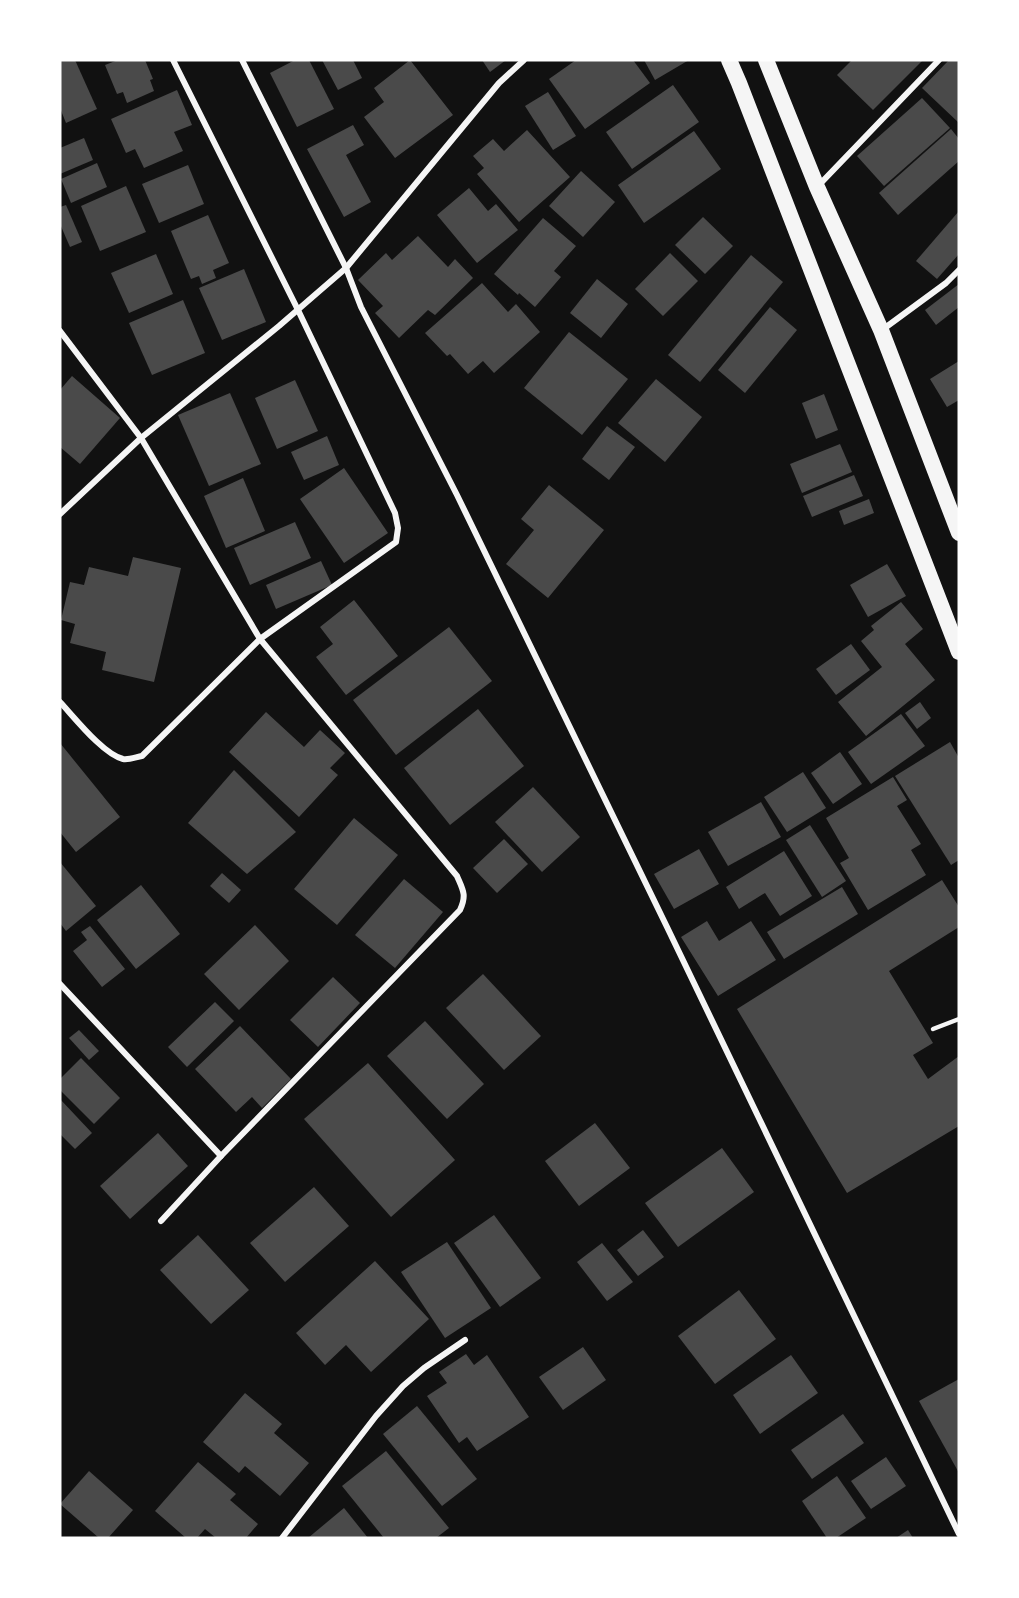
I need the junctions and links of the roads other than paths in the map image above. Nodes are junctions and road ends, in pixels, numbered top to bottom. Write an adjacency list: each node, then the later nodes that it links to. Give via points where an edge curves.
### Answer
1 (173, 60): 10 (street)
2 (242, 60): 8 (street)
3 (524, 60): 8 (street, via 499,83)
4 (729, 60): 17 (highway)
5 (766, 60): 7 (highway)
6 (939, 60): 7 (street)
7 (817, 187): 11 (highway)
8 (346, 268): 10 (street); 26 (street)
9 (959, 270): 11 (street)
10 (298, 310): 13 (street); 16 (street, via 395,513 398,528 396,542)
11 (881, 330): 15 (highway)
12 (60, 331): 13 (street)
13 (141, 438): 14 (street); 16 (street)
14 (60, 514)
15 (959, 533)
16 (260, 639): 18 (street, via 142,756 126,759 112,755); 23 (street, via 456,876 464,901 460,910)
17 (959, 652)
18 (60, 702)
19 (60, 984): 20 (street)
20 (63, 993): 23 (street)
21 (959, 1019): 22 (lane)
22 (933, 1029)
23 (221, 1156): 24 (street)
24 (161, 1221)
25 (465, 1340): 27 (street, via 403,1386)
26 (959, 1534)
27 (282, 1538)

